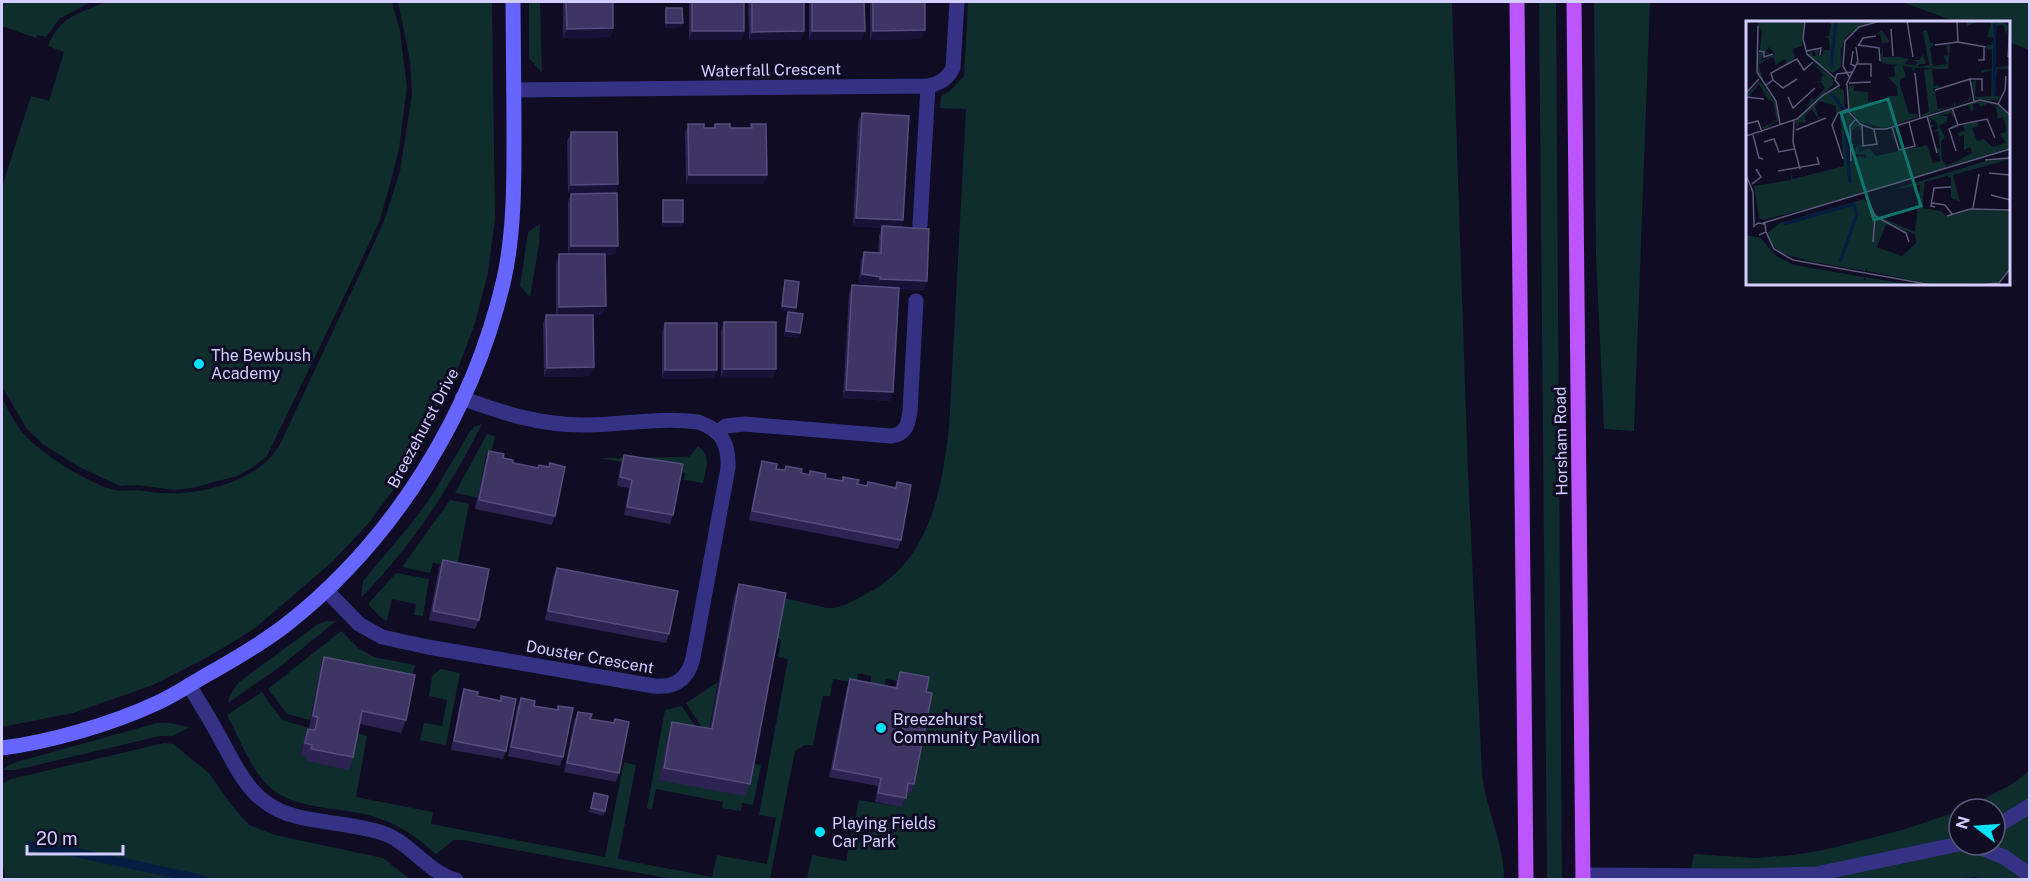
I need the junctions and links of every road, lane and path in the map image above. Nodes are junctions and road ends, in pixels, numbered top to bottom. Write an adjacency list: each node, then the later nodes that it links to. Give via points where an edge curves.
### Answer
1 (513, 2): 6 (street, Breezehurst Drive)
2 (957, 2): 5 (street, via 953,68 940,83)
3 (1517, 2): 21 (main road)
4 (1574, 2): 19 (main road, Horsham Road)
5 (928, 86): 6 (street, Waterfall Crescent); 7 (street)
6 (514, 90): 9 (street, Breezehurst Drive, via 514,197 507,260 494,317)
7 (920, 225)
8 (916, 301): 10 (street, via 910,411 903,432 891,436 744,424 726,426)
9 (462, 398): 10 (street, via 540,421 583,425 690,421 705,424); 11 (street, Breezehurst Drive, via 398,510 354,564)
10 (717, 433): 11 (street, Douster Crescent, via 728,448 728,468 691,664 685,678 673,685 647,685 382,637 359,624)
11 (326, 590): 12 (street, Breezehurst Drive, via 285,626)
12 (189, 685): 13 (street, Breezehurst Drive, via 119,719); 20 (street, via 241,776 263,802 279,812 388,836 405,844 437,871)
13 (2, 748)
14 (2030, 806): 15 (street)
15 (2007, 820)
16 (1947, 847): 19 (street, via 1816,874)
17 (2004, 857): 18 (street)
18 (2030, 875)
19 (1583, 877)
20 (456, 879)
21 (1526, 879)

